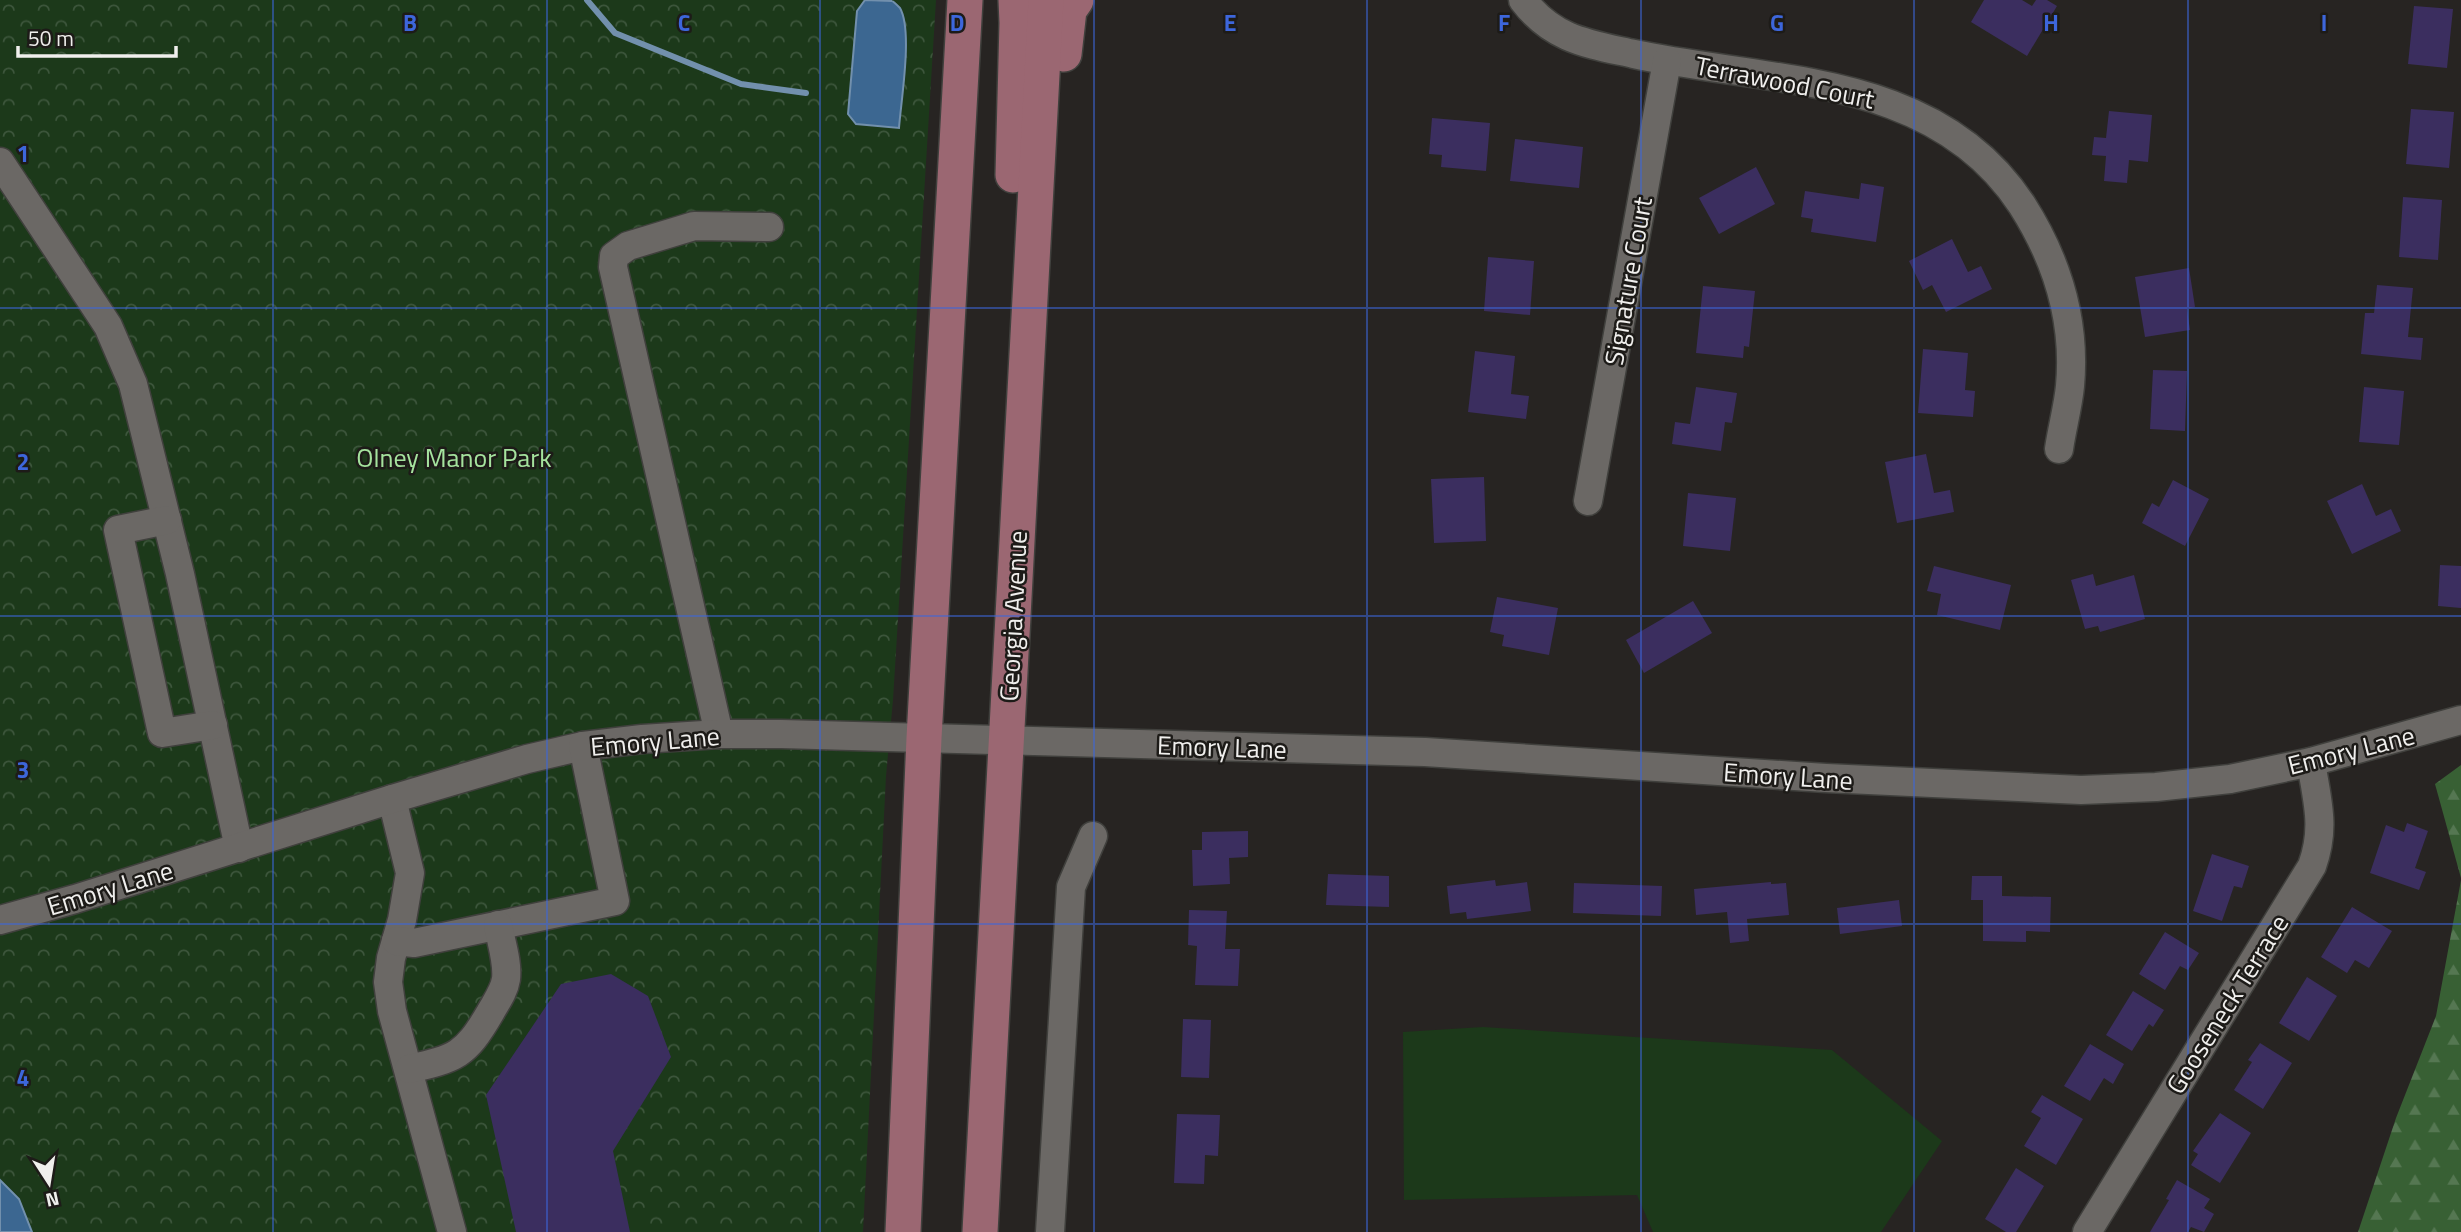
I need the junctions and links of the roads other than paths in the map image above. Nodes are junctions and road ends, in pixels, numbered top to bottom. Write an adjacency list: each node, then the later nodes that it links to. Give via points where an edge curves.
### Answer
1 (965, 0): 17 (main road)
2 (1016, 0): 10 (main road, via 1011,257)
3 (1046, 0): 8 (main road, Georgia Avenue)
4 (1076, 0): 8 (main road, via 1069,10 1054,119)
5 (1523, 0): 6 (street, Terrawood Court, via 1557,32 1578,42)
6 (1667, 61): 11 (street, Terrawood Court, via 1823,85 1889,102 1932,121 1989,162 2039,231 2066,301 2070,387); 12 (street, Signature Court)
7 (0, 162): 13 (street, via 123,356)
8 (1037, 169): 10 (main road, Georgia Avenue)
9 (769, 227): 16 (street, via 694,226 628,246 614,256 612,267)
10 (1030, 289): 18 (main road, Georgia Avenue)
11 (2059, 449)
12 (1588, 501)
13 (167, 520): 15 (street); 15 (street, via 118,530 162,733)
14 (2461, 720): 20 (street, Emory Lane)
15 (213, 725): 23 (street)
16 (719, 734): 17 (street, Emory Lane); 19 (street, Emory Lane)
17 (924, 738): 18 (street, Emory Lane); 29 (main road)
18 (1006, 740): 20 (street, Emory Lane, via 1425,752 2081,790 2230,779); 30 (main road, Georgia Avenue)
19 (583, 747): 21 (street, Emory Lane); 25 (street, via 615,901)
20 (2311, 762): 32 (street, Gooseneck Terrace, via 2321,826 2312,866)
21 (392, 799): 23 (street, Emory Lane); 26 (street, via 410,873)
22 (1093, 836): 31 (street, via 1071,887)
23 (239, 848): 24 (street, Emory Lane)
24 (0, 920)
25 (498, 925): 26 (street, via 414,943); 27 (street, via 506,978 475,1039 454,1056)
26 (396, 940): 27 (street, via 388,982)
27 (409, 1069): 28 (street)
28 (452, 1232)
29 (902, 1232)
30 (980, 1232)
31 (1050, 1232)
32 (2087, 1232)

